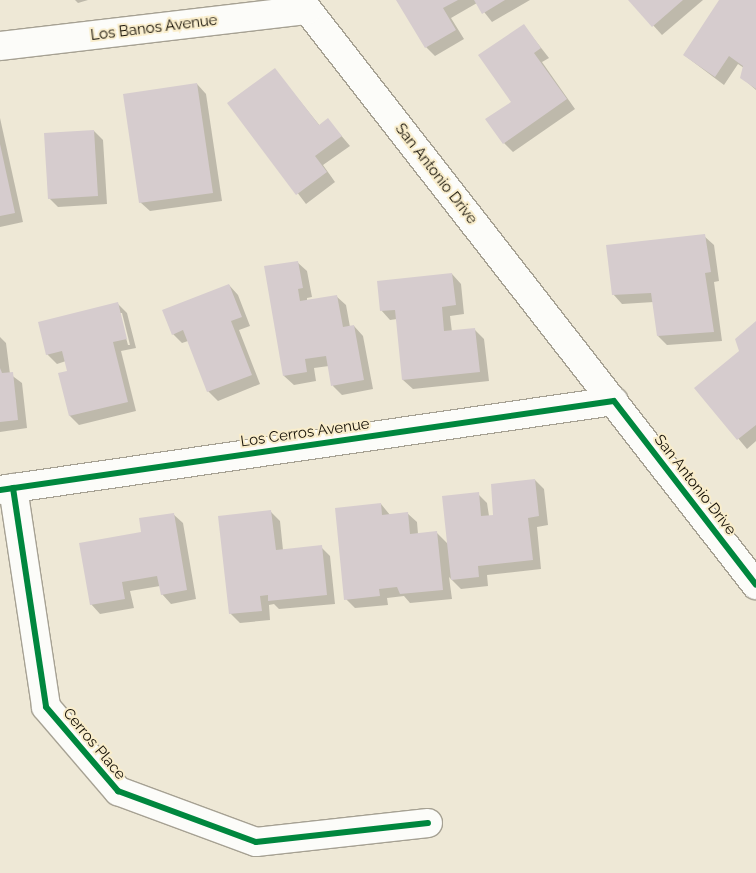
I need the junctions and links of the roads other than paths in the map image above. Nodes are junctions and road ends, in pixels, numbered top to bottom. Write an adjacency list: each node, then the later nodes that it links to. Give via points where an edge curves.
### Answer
1 (304, 5): 2 (street, Los Banos Avenue); 3 (street, San Antonio Drive)
2 (0, 46)
3 (614, 401): 4 (street, Los Cerros Avenue); 5 (street, San Antonio Drive)
4 (7, 489): 6 (street, Cerros Place, via 46,707 118,791 256,842)
5 (756, 585)
6 (428, 823)

